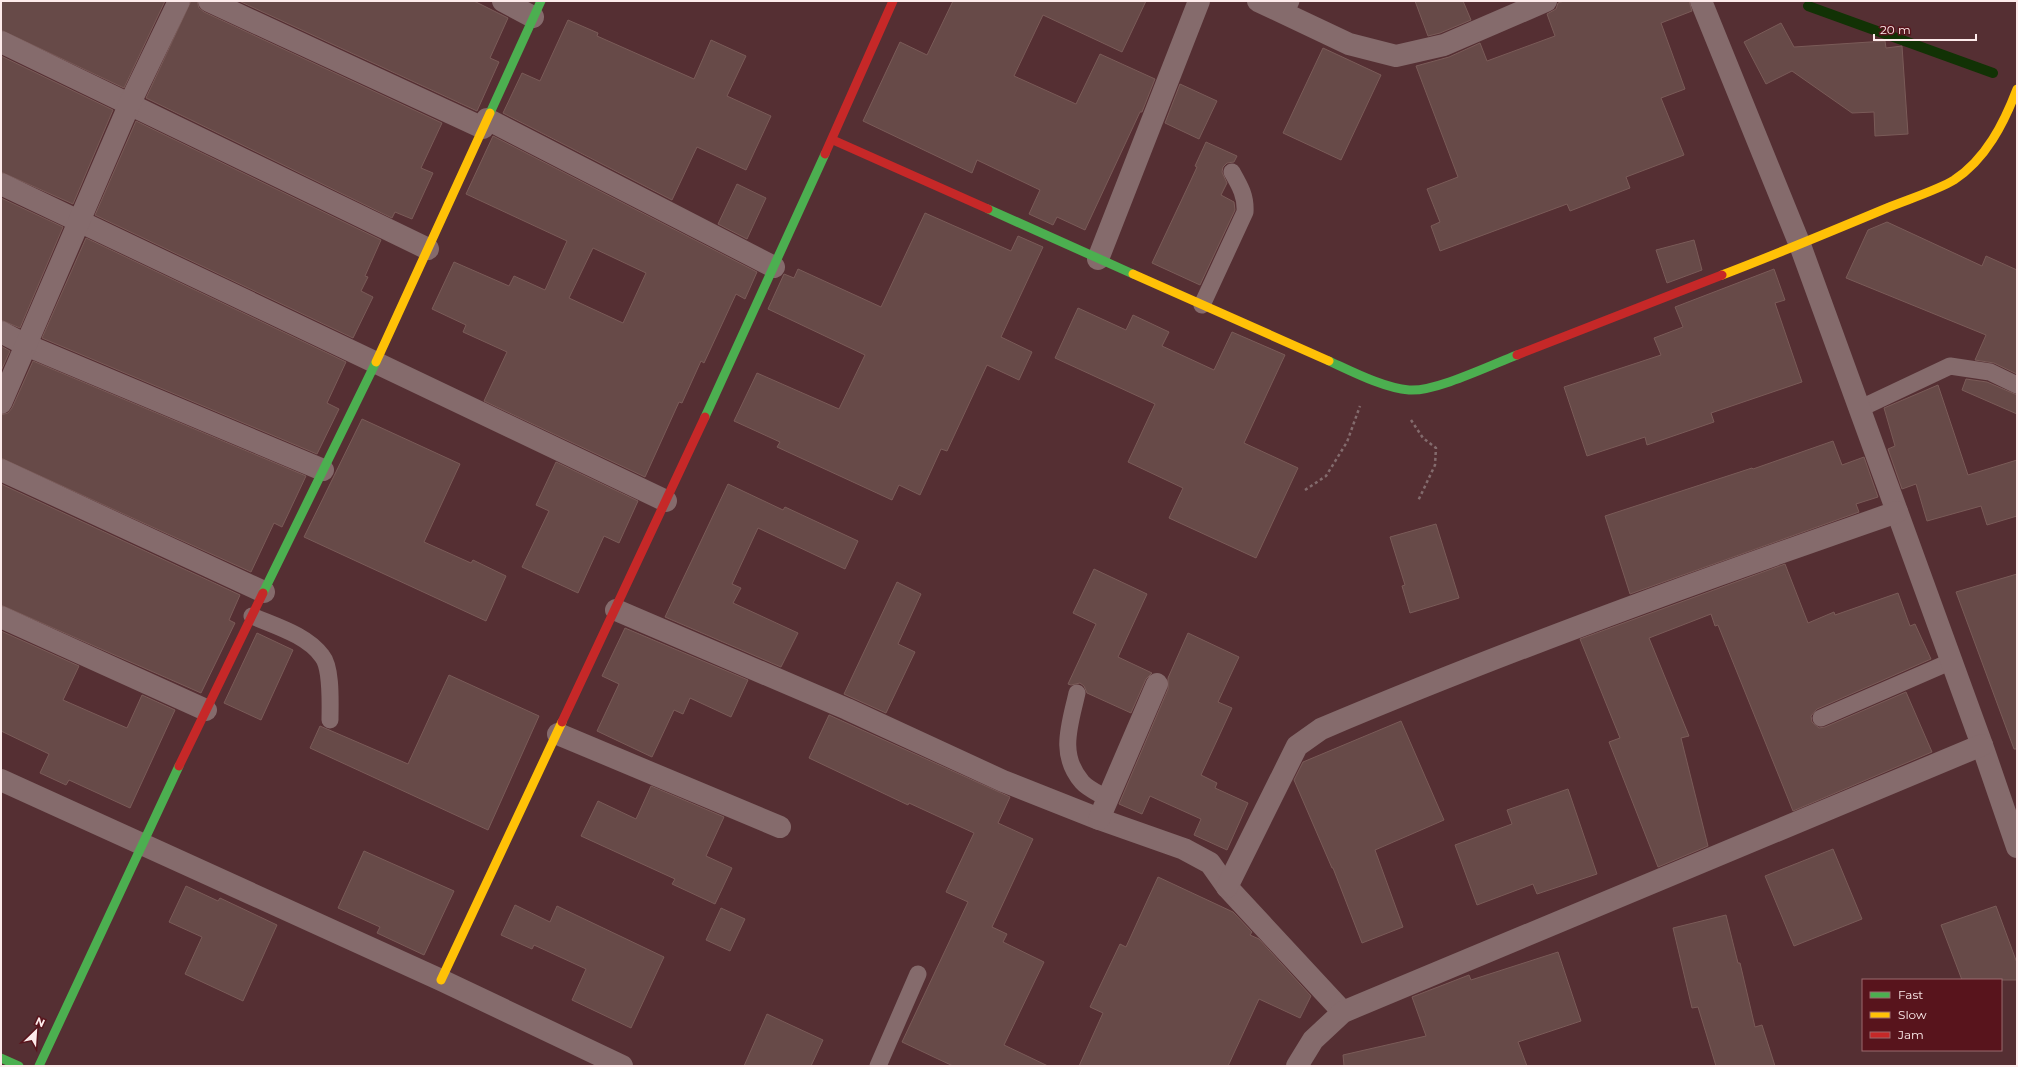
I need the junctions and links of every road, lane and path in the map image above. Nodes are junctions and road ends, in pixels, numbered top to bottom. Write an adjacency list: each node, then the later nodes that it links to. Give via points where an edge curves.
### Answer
1 (179, 1): 13 (street)
2 (209, 1): 14 (street)
3 (503, 1): 10 (street)
4 (893, 1): 15 (street)
5 (1199, 1): 21 (street)
6 (1258, 1): 9 (street)
7 (1546, 1): 9 (street, via 1444,45 1396,56 1349,44)
8 (1702, 1): 19 (street)
9 (1288, 8)
10 (537, 9): 14 (street)
11 (1, 42): 13 (street)
12 (2017, 89): 19 (street, via 1993,142 1974,164 1954,180)
13 (130, 103): 18 (street); 20 (street)
14 (485, 124): 20 (street); 22 (street)
15 (833, 140): 21 (street); 22 (street)
16 (1232, 172): 23 (lane, via 1246,200 1245,212)
17 (1, 184): 18 (street)
18 (79, 221): 25 (street); 26 (street)
19 (1800, 245): 29 (street, via 1440,385); 31 (street)
20 (428, 249): 26 (street)
21 (1098, 259): 23 (street)
22 (774, 267): 35 (street)
23 (1202, 305): 27 (street)
24 (1, 332): 25 (street)
25 (26, 345): 30 (street); 33 (street)
26 (376, 361): 33 (street); 35 (street)
27 (1371, 380): 29 (street); 34 (path, via 1347,442 1326,476)
28 (2017, 385): 31 (lane, via 1990,372 1950,366)
29 (1410, 390): 36 (path, via 1410,418 1423,438 1436,448 1435,465)
30 (1, 403)
31 (1859, 409): 37 (street)
32 (1, 470): 38 (street)
33 (323, 470): 38 (street)
34 (1305, 490)
35 (666, 501): 39 (street)
36 (1418, 501)
37 (1897, 512): 42 (street); 56 (street, via 1700,580 1531,644 1321,730 1298,746)
38 (264, 592): 40 (street)
39 (616, 610): 48 (street); 52 (street, via 847,709 1003,781)
40 (252, 616): 45 (street); 47 (lane, via 305,641 323,656 329,681)
41 (1, 617): 45 (street)
42 (1952, 661): 46 (lane); 49 (street)
43 (1157, 684): 51 (street)
44 (1076, 693): 51 (lane, via 1066,743 1071,766 1083,783)
45 (206, 710): 54 (street)
46 (1821, 718)
47 (330, 720)
48 (558, 734): 53 (street); 58 (street)
49 (1982, 745): 55 (street); 59 (street)
50 (1, 780): 54 (street)
51 (1108, 799): 52 (street)
52 (1099, 819): 56 (street, via 1184,849 1210,863)
53 (780, 827)
54 (142, 842): 58 (street); 62 (street)
55 (2017, 847)
56 (1227, 887): 59 (street)
57 (918, 974): 64 (lane)
58 (441, 980): 63 (street)
59 (1343, 1012): 65 (street, via 1313,1040)
60 (1, 1058): 61 (street)
61 (19, 1066)
62 (39, 1066)
63 (622, 1066)
64 (878, 1066)
65 (1297, 1066)

